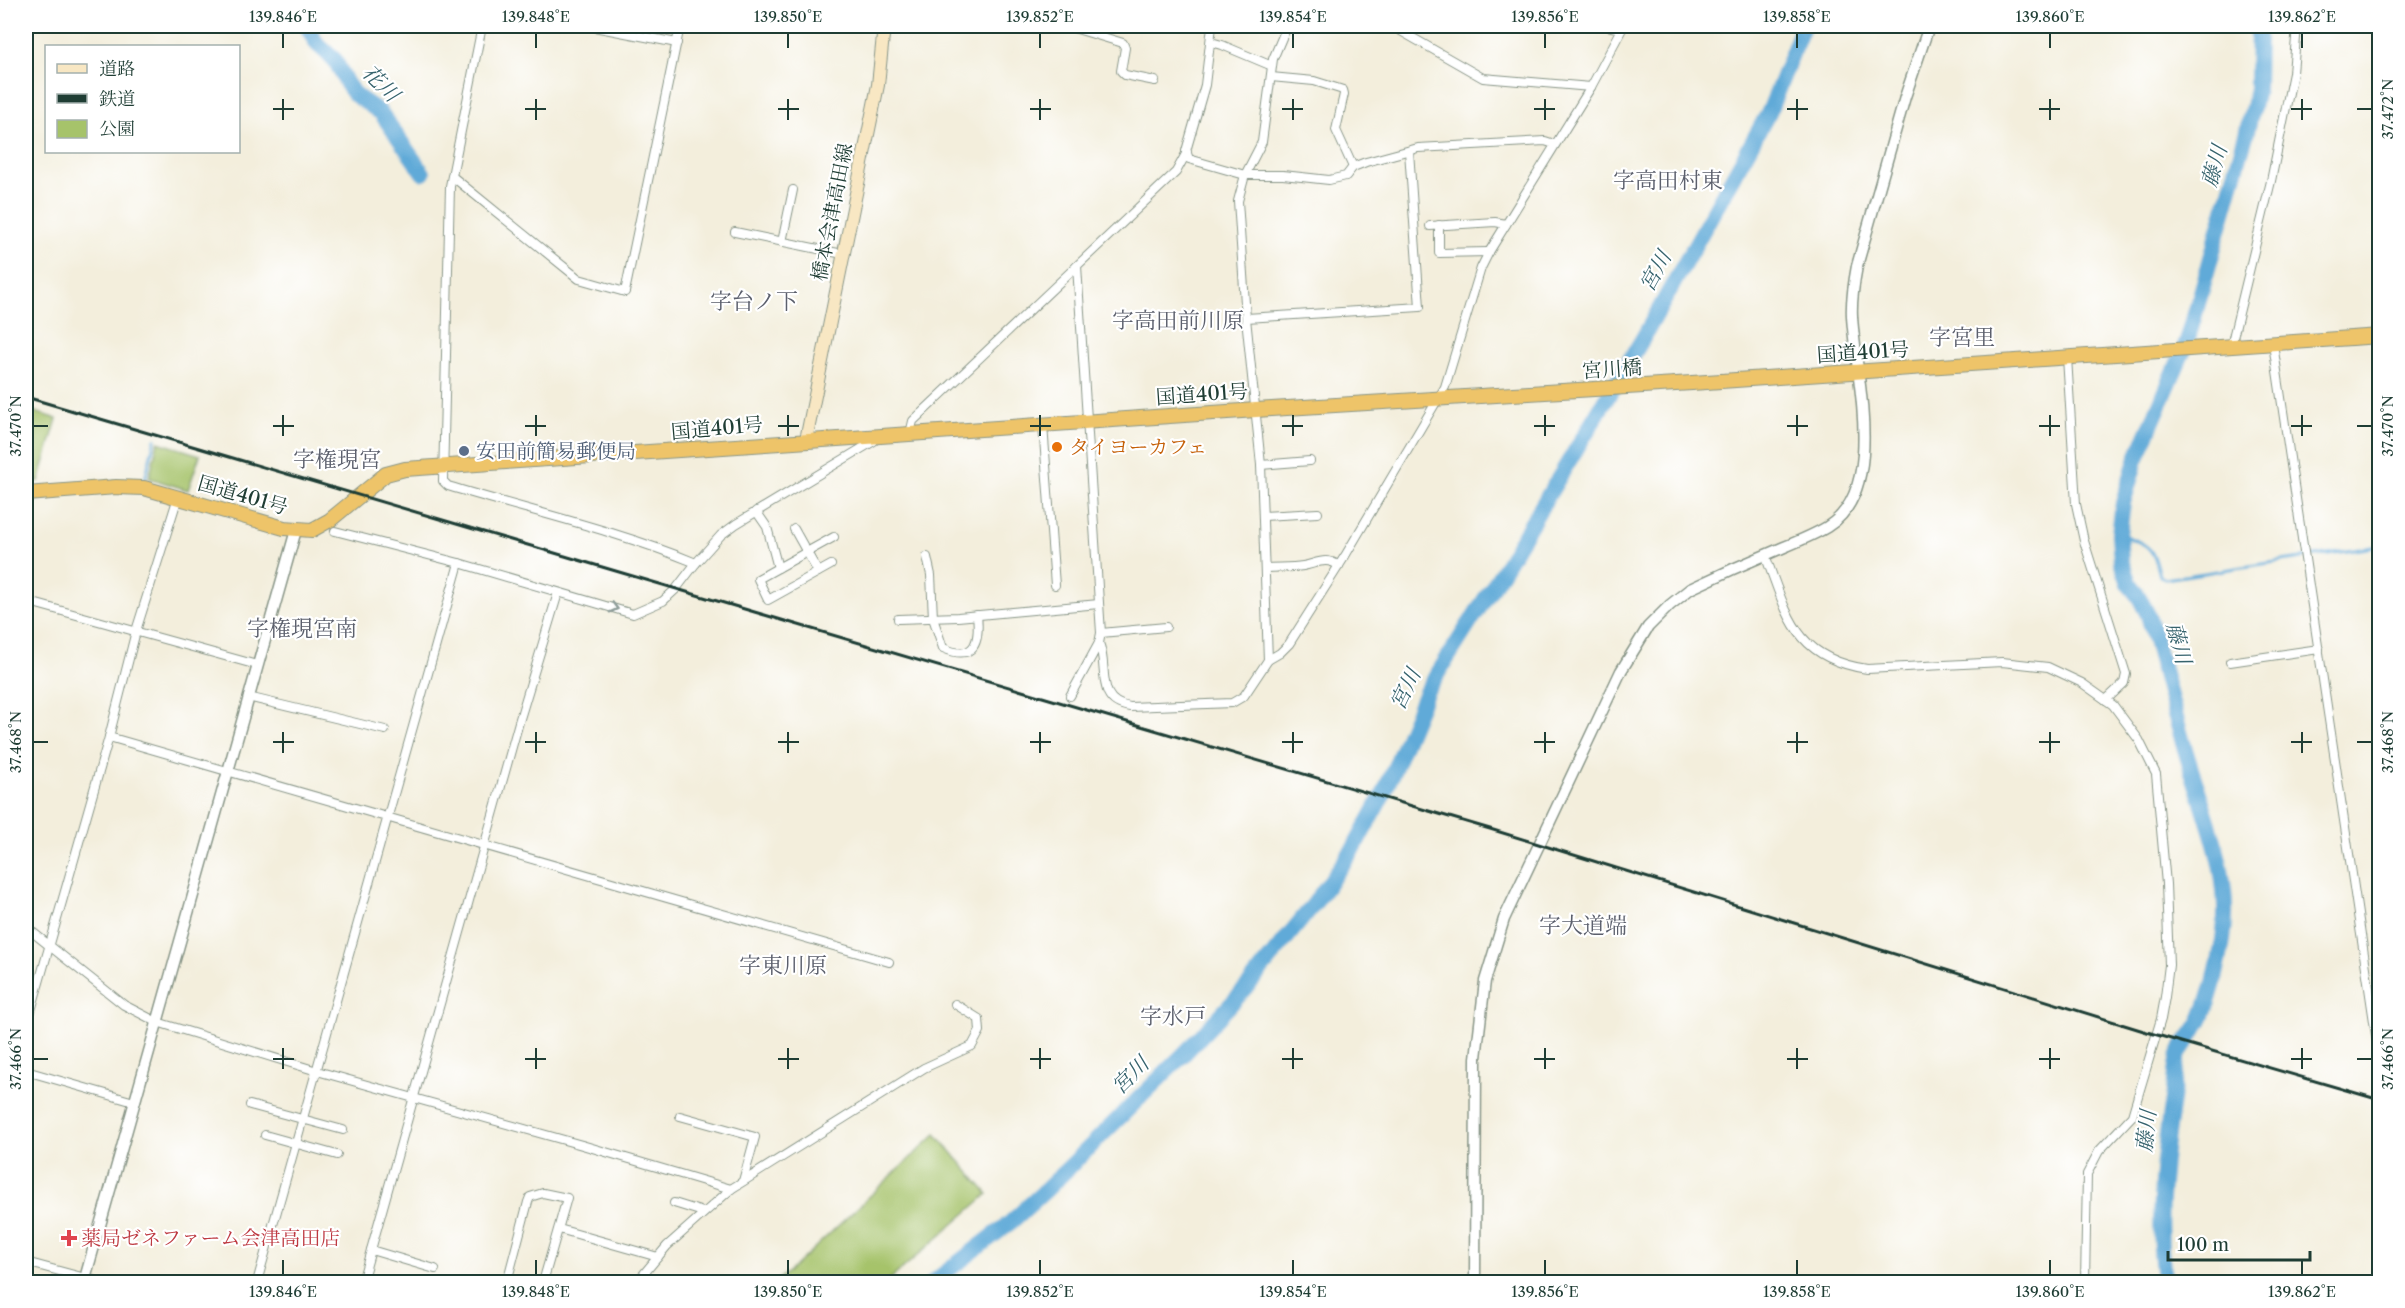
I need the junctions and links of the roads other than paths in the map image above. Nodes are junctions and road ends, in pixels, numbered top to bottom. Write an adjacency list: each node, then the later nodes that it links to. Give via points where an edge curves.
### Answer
1 (482, 26): 23 (street)
2 (589, 26): 13 (street)
3 (680, 26): 13 (street)
4 (884, 26): 29 (main road, 橋本会津高田線, via 878,85)
5 (1067, 26): 16 (street, via 1123,43 1121,71)
6 (1212, 26): 12 (street)
7 (1287, 26): 14 (street)
8 (1392, 26): 17 (street, via 1483,78)
9 (1607, 26): 17 (street, via 1622,29)
10 (1929, 26): 36 (street, via 1857,266 1852,314)
11 (2297, 26): 34 (street, via 2293,73 2271,181)
12 (1211, 42): 14 (street); 20 (street, via 1205,85)
13 (677, 43): 23 (street, via 625,292 579,279)
14 (1272, 66): 15 (street)
15 (1271, 77): 21 (street, via 1314,81 1343,90 1336,130); 22 (street, via 1262,142)
16 (1155, 81)
17 (1591, 87): 18 (street)
18 (1554, 144): 19 (street, via 1529,141); 25 (street)
19 (1409, 151): 21 (street); 31 (street, via 1419,307)
20 (1187, 152): 22 (street, via 1190,159); 30 (street, via 1176,172)
21 (1353, 167): 22 (street, via 1346,176 1329,180)
22 (1245, 175): 31 (street, via 1238,201)
23 (453, 177): 48 (street)
24 (793, 190): 27 (street)
25 (1506, 224): 28 (street); 28 (street, via 1434,226 1439,253)
26 (735, 232): 27 (street)
27 (782, 242): 29 (street)
28 (1489, 252): 39 (street)
29 (843, 254): 45 (main road, 橋本会津高田線)
30 (1077, 266): 41 (street); 43 (street, via 913,421)
31 (1246, 318): 40 (street)
32 (2379, 336): 33 (highway)
33 (2272, 344): 34 (highway); 79 (street)
34 (2229, 346): 35 (highway, 国道401号)
35 (2067, 357): 36 (highway, 国道401号); 85 (street, via 2076,504 2126,674 2124,683)
36 (1859, 371): 37 (highway, 国道401号); 59 (street, via 1864,454 1855,497 1848,509 1828,526)
37 (1683, 384): 38 (highway, 宮川橋)
38 (1544, 393): 39 (highway, 国道401号)
39 (1438, 399): 40 (highway, 国道401号); 64 (street)
40 (1256, 410): 41 (highway, 国道401号); 47 (street)
41 (1089, 422): 42 (highway, 国道401号); 71 (street)
42 (1043, 425): 43 (highway, 国道401号); 68 (street)
43 (909, 434): 44 (highway, 国道401号)
44 (876, 436): 45 (highway, 国道401号); 51 (street, via 874,441)
45 (806, 440): 48 (highway, 国道401号)
46 (1310, 461): 47 (street)
47 (1261, 465): 53 (street)
48 (443, 468): 55 (highway, 国道401号, via 395,471 330,520 312,530); 62 (street, via 443,482 448,486 658,547)
49 (26, 494): 50 (highway, 国道401号, via 126,487 154,489)
50 (178, 497): 55 (highway, 国道401号); 76 (street)
51 (756, 511): 62 (street, via 721,535); 65 (street, via 767,526)
52 (1318, 513): 53 (street)
53 (1263, 516): 66 (street)
54 (794, 529): 58 (street)
55 (296, 530): 82 (street)
56 (335, 531): 61 (street)
57 (834, 537): 58 (street)
58 (807, 552): 65 (street); 67 (street)
59 (1765, 555): 85 (street, via 1793,627 1818,653 1832,660 1867,669 2002,662 2036,664 2074,679); 125 (street, via 1690,589 1648,627 1621,671 1504,919 1485,981 1476,1058)
60 (927, 557): 73 (street)
61 (459, 563): 69 (street); 89 (street)
62 (696, 563): 69 (street, one-way to 62, via 633,614 663,601)
63 (831, 565): 67 (street)
64 (1339, 566): 66 (street, via 1318,560 1306,566); 80 (street, via 1289,644)
65 (778, 568): 67 (street, via 758,579 768,600)
66 (1265, 568): 80 (street)
67 (818, 572)
68 (1055, 585)
69 (558, 593): 90 (street)
70 (26, 602): 76 (street)
71 (1100, 604): 72 (street); 77 (street)
72 (978, 615): 73 (street); 73 (street, via 977,644 963,651 943,648)
73 (933, 618): 74 (street)
74 (898, 619)
75 (1166, 627): 77 (street)
76 (136, 631): 82 (street); 87 (street)
77 (1101, 633): 78 (street)
78 (1099, 643): 80 (street, via 1107,692 1117,703 1130,707 1232,703 1244,696); 83 (street)
79 (2319, 649): 81 (street); 97 (street)
80 (1268, 660)
81 (2230, 662)
82 (257, 665): 84 (street)
83 (1070, 696)
84 (248, 697): 86 (street); 88 (street)
85 (2106, 700): 126 (street, via 2139,740 2156,774 2169,965 2161,1019 2135,1107 2127,1122 2099,1151 2087,1174)
86 (385, 730)
87 (109, 737): 88 (street); 92 (street)
88 (228, 772): 89 (street); 95 (street)
89 (389, 816): 90 (street); 99 (street)
90 (486, 844): 93 (street); 100 (street)
91 (26, 927): 92 (street)
92 (49, 945): 95 (street, via 124,1005); 96 (street)
93 (889, 962)
94 (955, 1004): 109 (street, via 978,1019 980,1031 972,1046 924,1068)
95 (157, 1022): 99 (street); 101 (street)
96 (26, 1028)
97 (2379, 1062)
98 (26, 1071): 101 (street)
99 (317, 1071): 100 (street); 104 (street)
100 (414, 1099): 110 (street); 114 (street)
101 (134, 1102): 118 (street)
102 (250, 1105): 104 (street)
103 (680, 1116): 109 (street, via 756,1137)
104 (303, 1120): 105 (street); 107 (street)
105 (343, 1130)
106 (265, 1135): 107 (street)
107 (296, 1143): 108 (street); 120 (street)
108 (337, 1155)
109 (743, 1180): 110 (street)
110 (731, 1189): 112 (street)
111 (674, 1203): 112 (street)
112 (703, 1212): 115 (street)
113 (559, 1229): 115 (street); 122 (street, via 567,1198 543,1193 530,1197); 123 (street)
114 (372, 1250): 117 (street); 121 (street)
115 (658, 1257): 124 (street)
116 (26, 1262): 118 (street)
117 (435, 1269)
118 (85, 1280): 119 (street)
119 (100, 1282)
120 (257, 1282)
121 (362, 1282)
122 (507, 1282)
123 (543, 1282)
124 (637, 1282)
125 (1475, 1282)
126 (2085, 1282)

